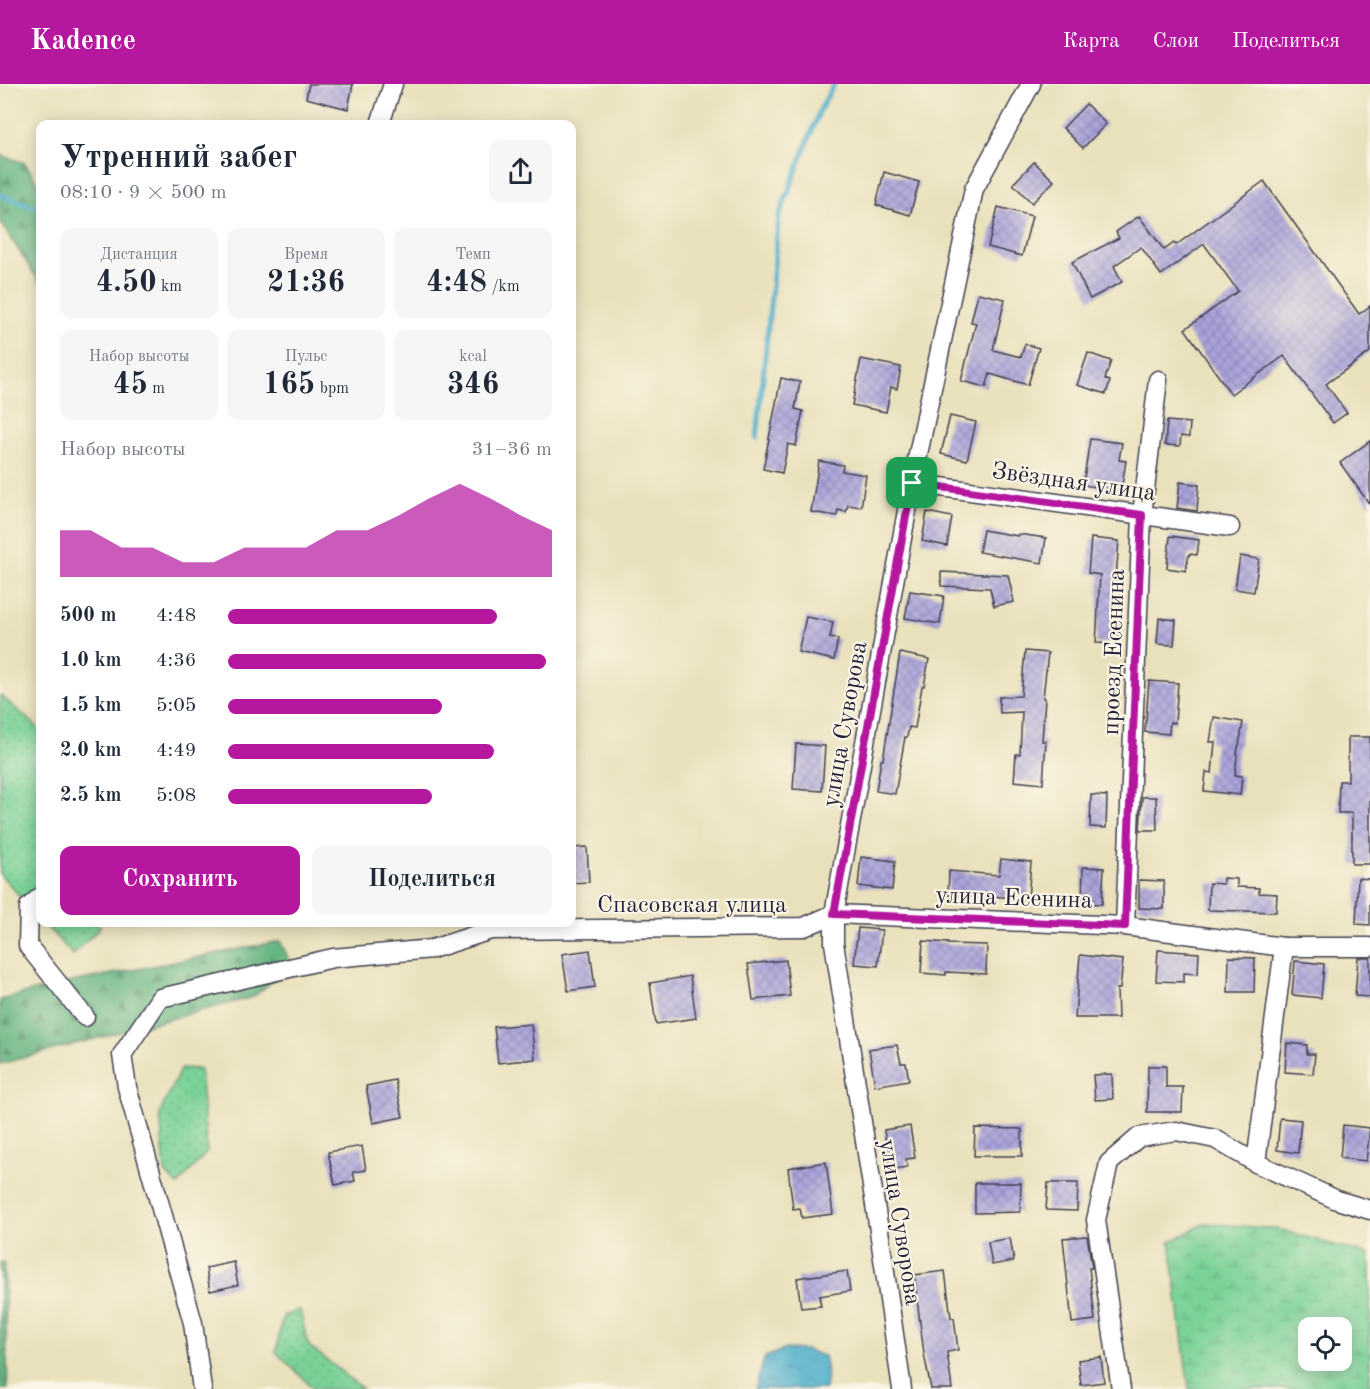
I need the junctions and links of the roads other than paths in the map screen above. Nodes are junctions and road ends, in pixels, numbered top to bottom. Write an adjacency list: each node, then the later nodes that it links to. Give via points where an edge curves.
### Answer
1 (393, 84): 3 (street)
2 (1030, 84): 5 (street, улица Суворова, via 974,189)
3 (381, 120)
4 (1158, 380): 6 (street, проезд Есенина)
5 (912, 483): 6 (street, Звёздная улица); 9 (street, улица Суворова)
6 (1142, 515): 7 (street, Звёздная улица); 10 (street, проезд Есенина)
7 (1230, 527)
8 (36, 901): 13 (street, via 29,907 28,946)
9 (834, 914): 10 (street, улица Есенина); 16 (street, Спасовская улица, via 804,927 491,930 432,949 333,958 160,998 122,1055 127,1088 193,1323); 17 (street, улица Суворова, via 834,942)
10 (1125, 926): 11 (street, улица Есенина)
11 (1284, 947): 12 (street, улица Есенина); 14 (street)
12 (1370, 947)
13 (85, 1017)
14 (1256, 1163): 15 (street, via 1337,1200); 18 (street, via 1215,1139 1176,1131 1139,1137 1109,1163 1096,1220)
15 (1370, 1210)
16 (202, 1389)
17 (902, 1389)
18 (1121, 1389)

